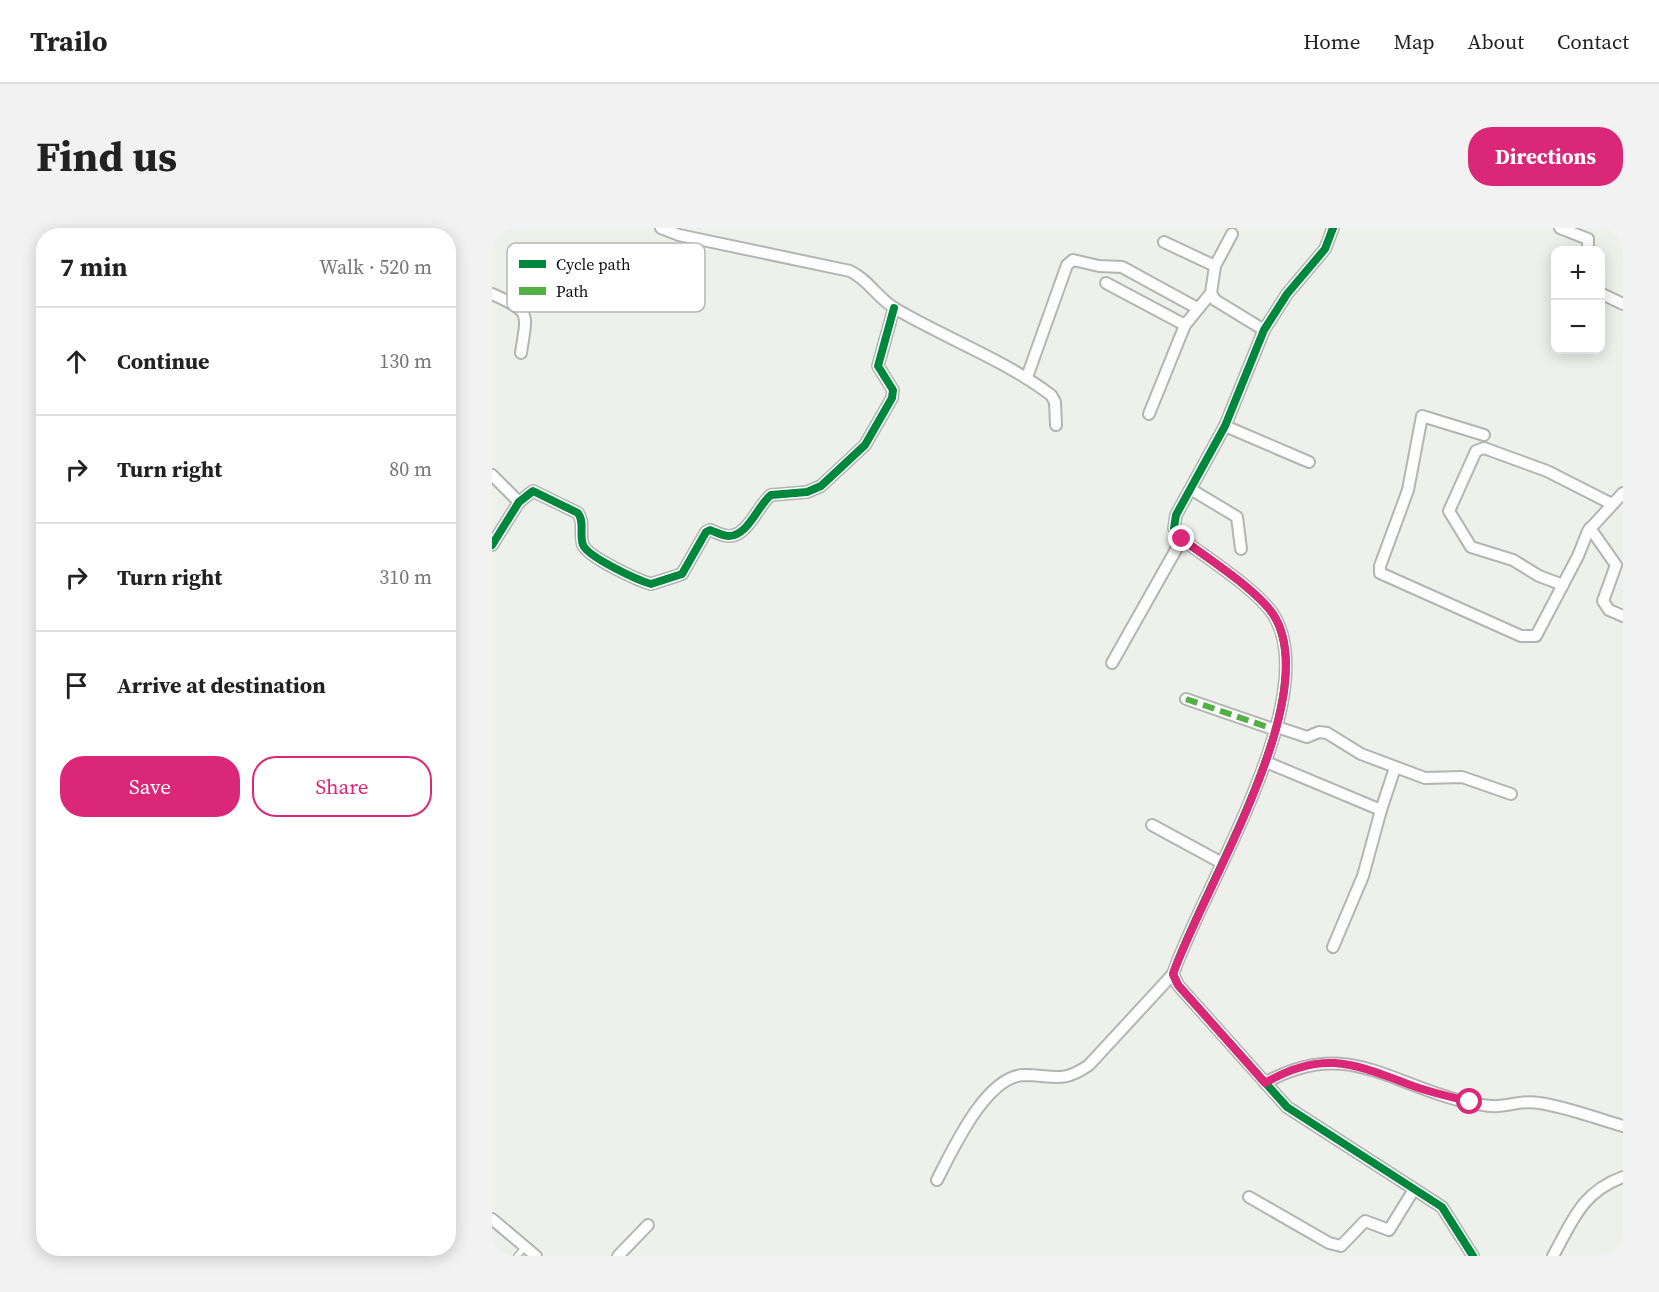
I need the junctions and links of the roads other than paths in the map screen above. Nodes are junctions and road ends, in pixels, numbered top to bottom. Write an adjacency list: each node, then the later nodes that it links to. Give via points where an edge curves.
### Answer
1 (661, 228): 14 (street, via 769,256 850,271 867,281)
2 (1333, 228): 18 (street, via 1325,249 1287,294)
3 (1560, 228): 6 (street, via 1588,239)
4 (1232, 234): 7 (street)
5 (1164, 242): 7 (street)
6 (1588, 246)
7 (1215, 266): 9 (street)
8 (1106, 283): 17 (street)
9 (1210, 293): 15 (street); 18 (street)
10 (492, 294): 12 (street)
11 (1605, 295): 13 (street)
12 (507, 302)
13 (1623, 304)
14 (894, 308): 20 (street); 29 (street, via 878,366 893,390 892,398 865,445 815,490 771,495 734,535 706,532 682,574 658,583 643,582 589,553 582,540 578,513 533,491)
15 (1197, 309): 17 (street); 20 (street, via 1122,267 1073,260 1067,265)
16 (524, 312): 19 (street)
17 (1185, 326): 21 (street)
18 (1264, 330): 23 (street)
19 (521, 353)
20 (1027, 377): 22 (street, via 1051,394)
21 (1149, 414)
22 (1056, 425)
23 (1225, 426): 25 (street); 27 (street)
24 (1484, 435): 35 (street, via 1422,416 1407,490 1380,573 1529,638 1536,636)
25 (1309, 462)
26 (492, 475): 29 (street)
27 (1192, 490): 32 (street, via 1176,515 1174,528); 34 (street, via 1237,517)
28 (1623, 493): 30 (street)
29 (519, 502): 33 (street)
30 (1612, 504): 31 (street); 35 (street, via 1547,471 1484,448 1476,451 1449,510 1465,541 1471,547 1513,560)
31 (1590, 528): 35 (street); 36 (street, via 1616,565 1603,602 1609,610)
32 (1182, 539): 37 (street); 39 (street, via 1273,614 1285,650 1286,679)
33 (492, 545)
34 (1241, 549)
35 (1563, 585)
36 (1623, 616)
37 (1112, 663)
38 (1186, 699): 39 (street)
39 (1277, 729): 40 (street); 41 (street, via 1307,737 1327,733 1360,754)
40 (1266, 762): 43 (street); 45 (street)
41 (1395, 768): 42 (street, via 1430,779 1461,777); 43 (street)
42 (1511, 794)
43 (1381, 810): 46 (street, via 1363,876)
44 (1152, 825): 45 (street)
45 (1222, 863): 47 (street)
46 (1333, 947)
47 (1173, 974): 48 (street, via 1178,985); 51 (street, via 1089,1065 1072,1077 1013,1076 994,1087 956,1143)
48 (1265, 1083): 49 (street, via 1288,1069 1340,1063 1364,1067 1418,1088 1470,1102 1497,1106 1539,1103); 52 (street, via 1287,1107)
49 (1623, 1126)
50 (1623, 1177): 61 (street, via 1589,1195)
51 (937, 1180)
52 (1413, 1191): 53 (street, via 1389,1230 1365,1221 1341,1246); 60 (street, via 1442,1207)
53 (1249, 1197)
54 (492, 1219): 56 (street)
55 (648, 1225): 59 (street)
56 (526, 1246): 57 (lane); 58 (street)
57 (518, 1256)
58 (537, 1256)
59 (618, 1256)
60 (1473, 1256)
61 (1553, 1256)

